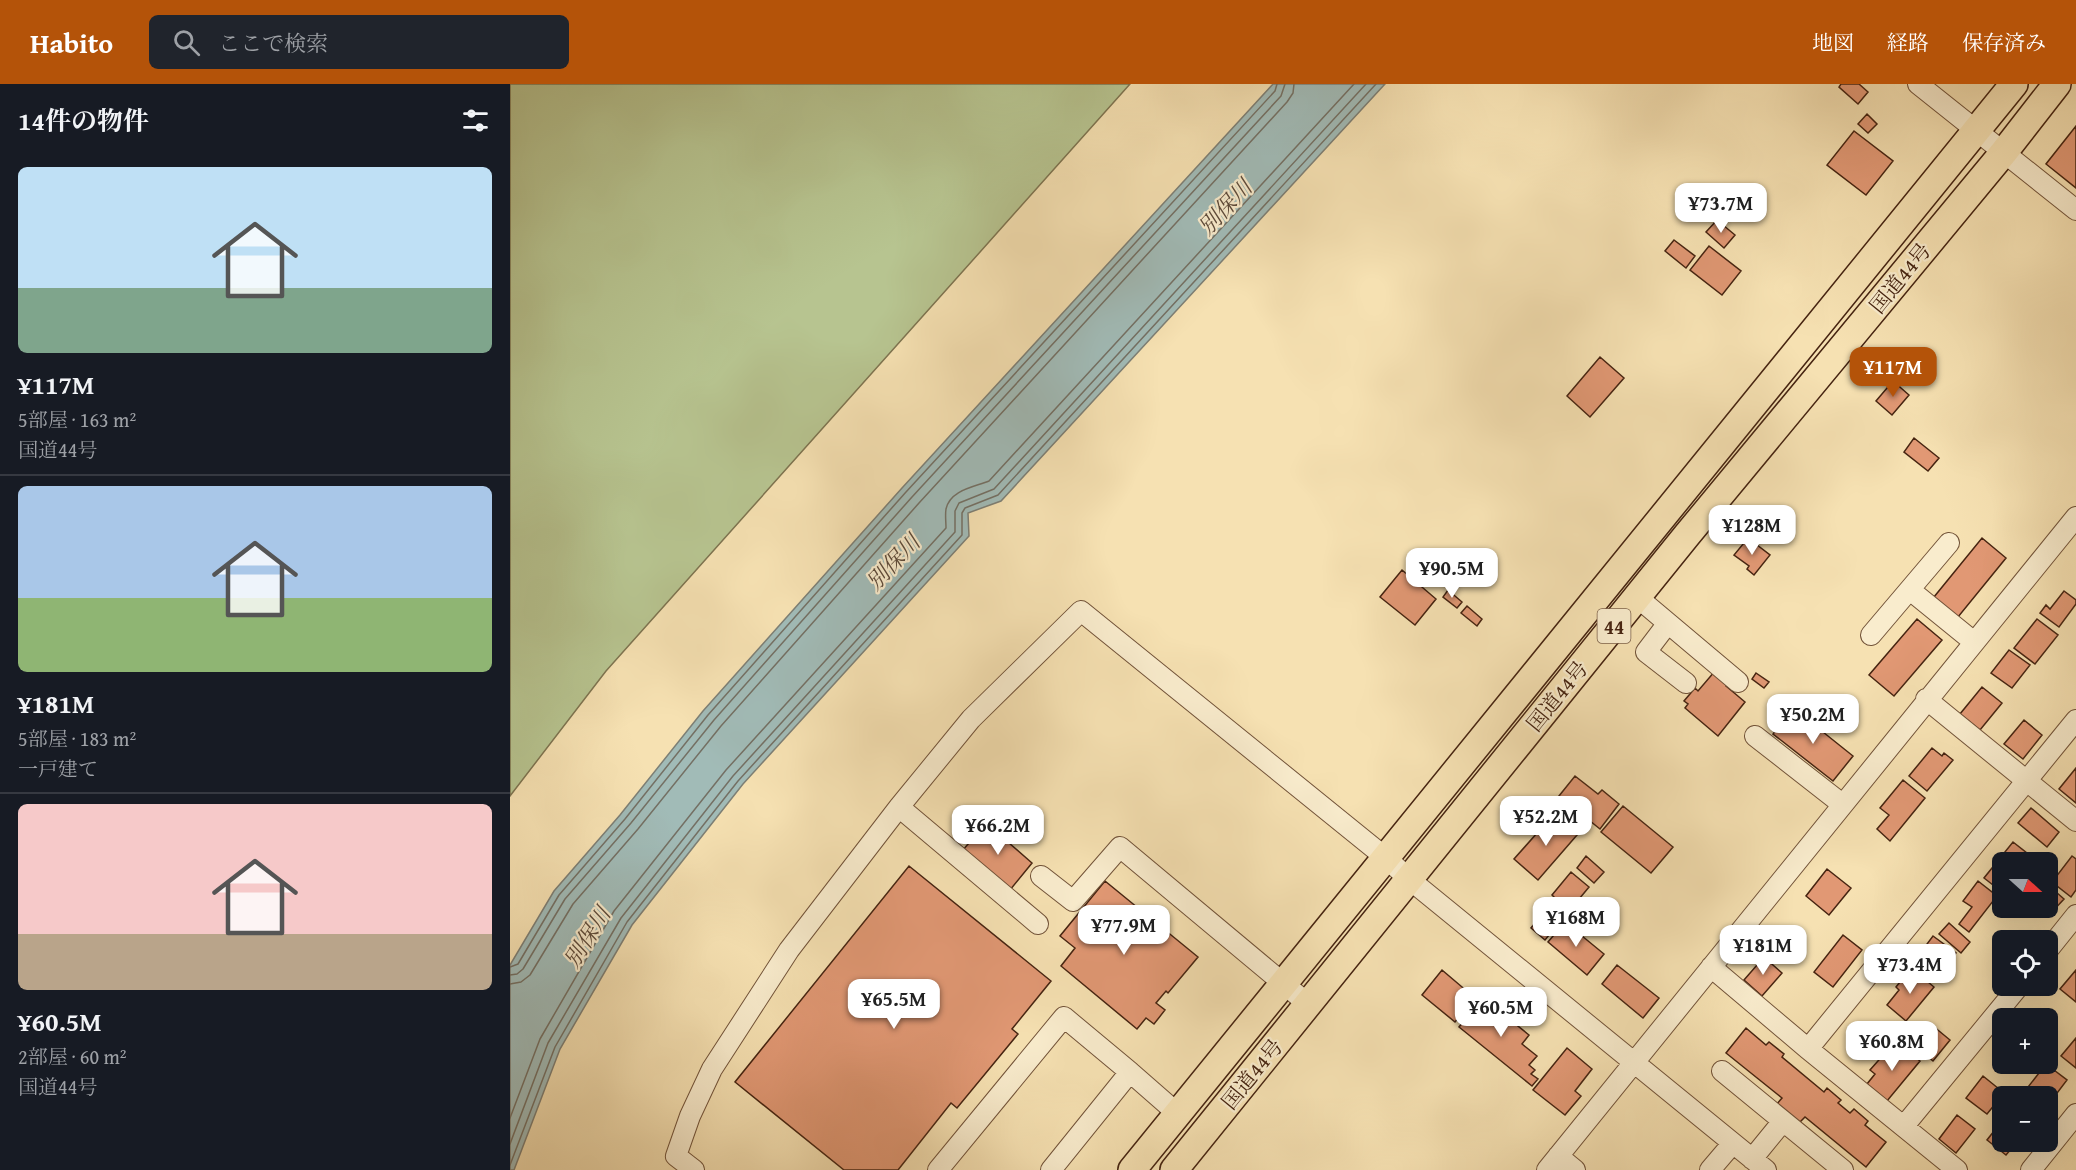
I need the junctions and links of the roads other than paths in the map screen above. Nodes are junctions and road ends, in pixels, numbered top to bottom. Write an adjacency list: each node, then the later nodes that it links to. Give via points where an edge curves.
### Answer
1 (1918, 84): 4 (street)
2 (2014, 84): 4 (highway, 国道44号 / 44)
3 (2057, 84): 5 (highway, 国道44号 / 44)
4 (1976, 130): 5 (street); 23 (highway, 国道44号 / 44)
5 (2004, 152): 6 (street); 10 (highway, 国道44号 / 44)
6 (2076, 210)
7 (2076, 517): 13 (street)
8 (1949, 543): 9 (street)
9 (1910, 590): 12 (street); 13 (street)
10 (1637, 597): 11 (street); 25 (highway, 国道44号 / 44)
11 (1668, 623): 14 (street); 15 (street, via 1646,652)
12 (1871, 635)
13 (1974, 642): 16 (street)
14 (1738, 682)
15 (1686, 683)
16 (1926, 699): 19 (street); 20 (street)
17 (2076, 720): 19 (street)
18 (1755, 736): 20 (street)
19 (2026, 782): 22 (street); 33 (street)
20 (1842, 804): 29 (street)
21 (899, 807): 23 (street, via 971,719 1081,611); 27 (street); 44 (street, via 789,950 712,1069 676,1156)
22 (2076, 821)
23 (1386, 858): 25 (street); 30 (highway, 国道44号 / 44)
24 (1041, 876): 30 (street, via 1073,901 1120,848)
25 (1409, 879): 32 (highway, 国道44号 / 44); 34 (street)
26 (2076, 915): 28 (street)
27 (1038, 924)
28 (2058, 938)
29 (1711, 967): 33 (street); 34 (street)
30 (1284, 983): 32 (street); 37 (highway, 国道44号 / 44)
31 (2011, 996): 40 (street)
32 (1308, 1004): 48 (highway, 国道44号 / 44)
33 (1808, 1049): 40 (street)
34 (1634, 1063): 41 (street); 42 (street)
35 (1722, 1071): 39 (street)
36 (1130, 1072): 37 (street); 45 (street, via 1064,1017); 46 (street)
37 (1178, 1114): 47 (highway, 国道44号 / 44)
38 (2076, 1114): 53 (street)
39 (1783, 1121): 43 (street); 51 (street)
40 (1904, 1126): 52 (street)
41 (1733, 1143): 43 (street); 50 (street)
42 (1552, 1163): 49 (street)
43 (1759, 1164)
44 (694, 1170)
45 (938, 1170)
46 (1051, 1170)
47 (1132, 1170)
48 (1174, 1170)
49 (1575, 1170)
50 (1710, 1170)
51 (1843, 1170)
52 (1957, 1170)
53 (2031, 1170)

